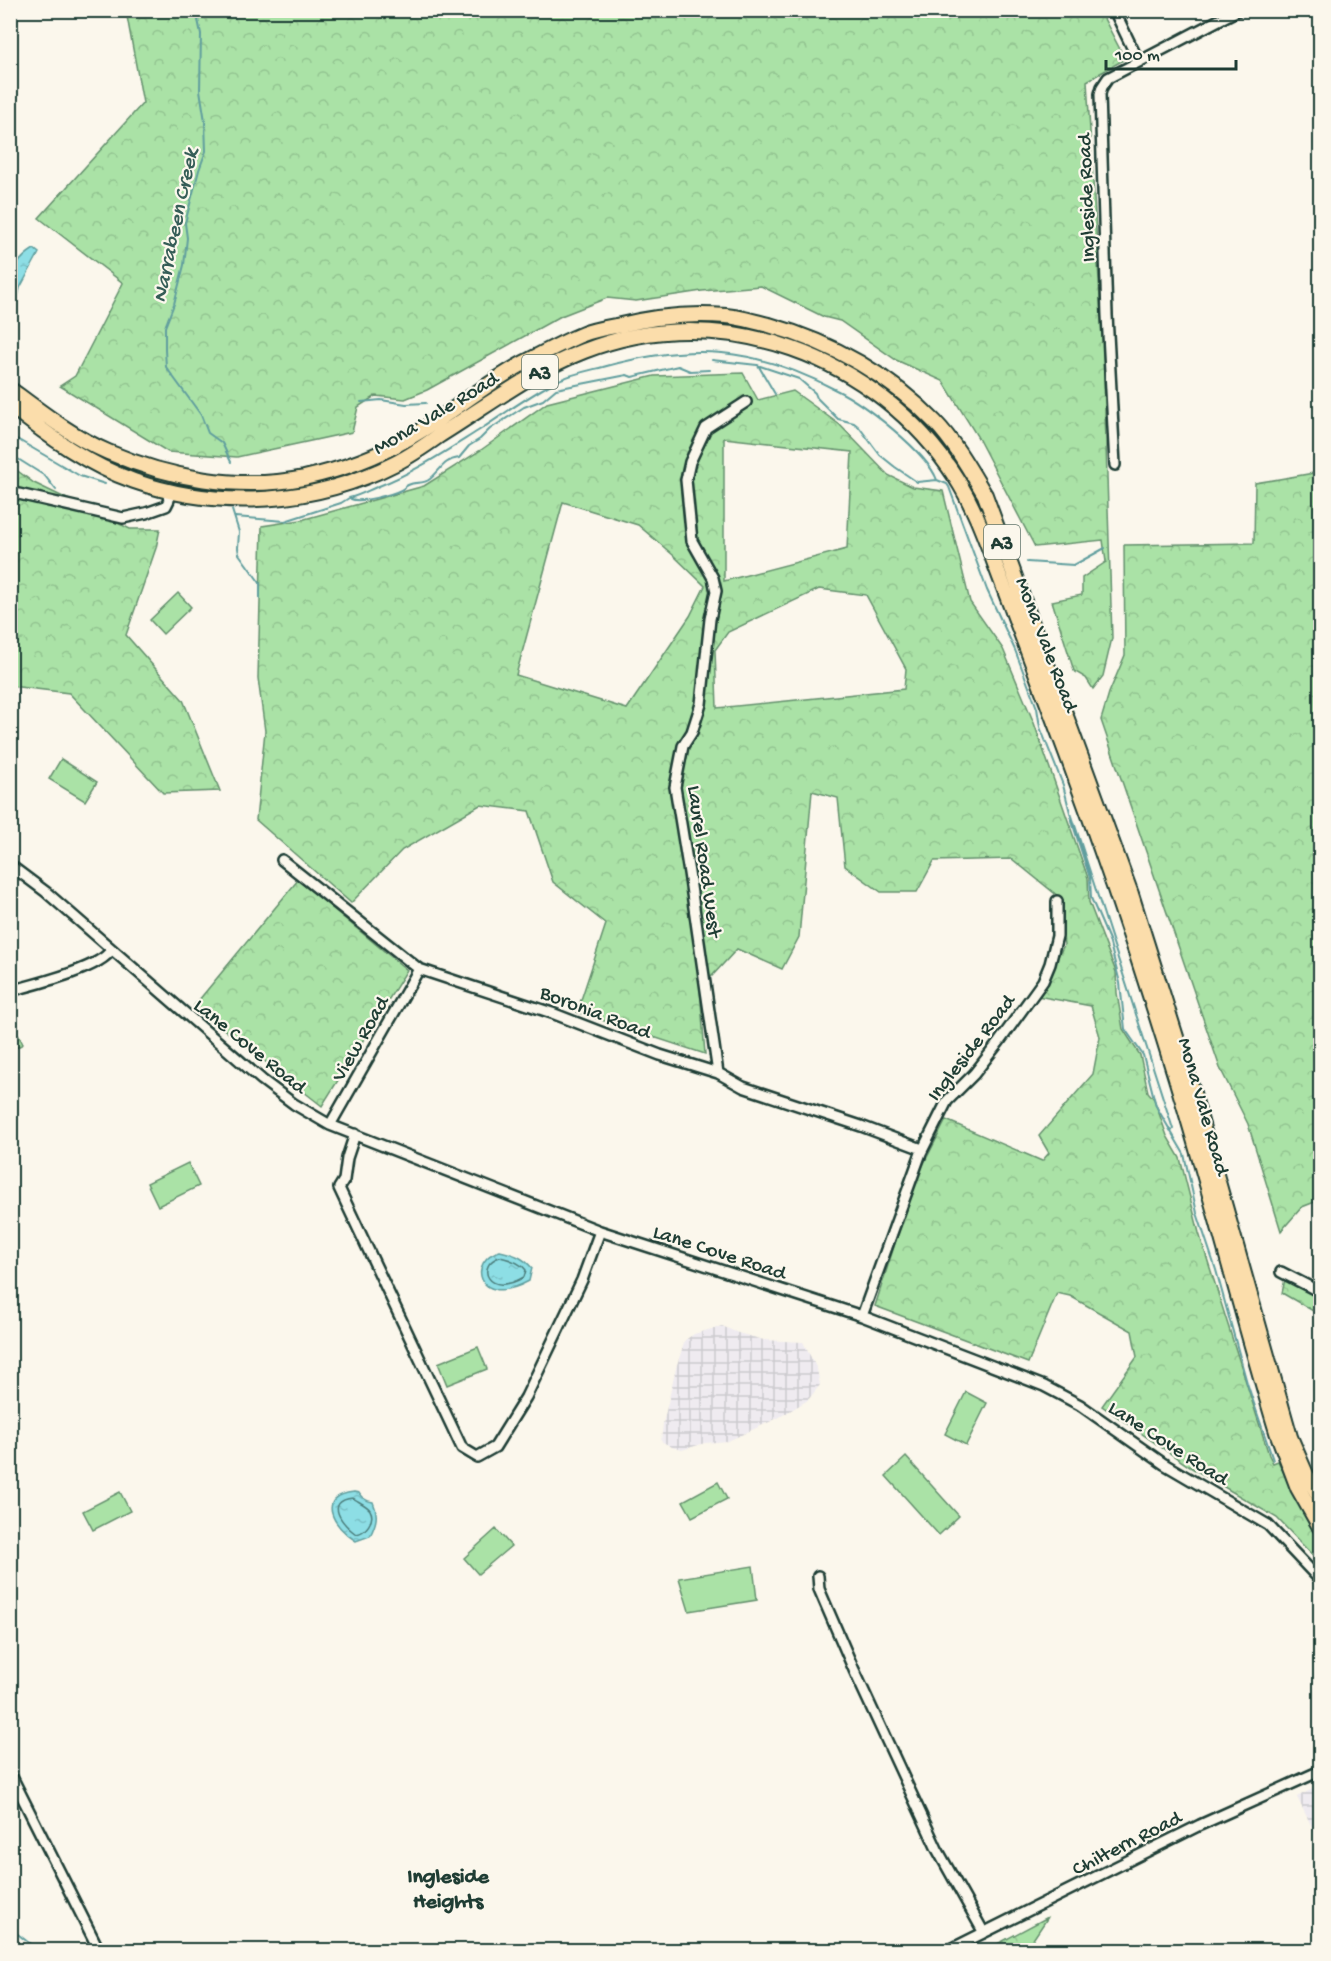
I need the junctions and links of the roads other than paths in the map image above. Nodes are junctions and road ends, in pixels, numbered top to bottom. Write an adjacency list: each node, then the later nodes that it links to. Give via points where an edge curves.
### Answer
1 (1114, 10): 3 (street)
2 (1238, 10): 3 (street, Ingleside Road)
3 (1139, 62): 7 (street, Ingleside Road, via 1108,78 1100,94)
4 (10, 389): 24 (highway, Mona Vale Road / A3, via 107,452 166,473 239,483 300,478 371,458 408,439 528,361 584,334 651,317 727,316 795,333 863,364 912,401 943,432 985,495 1131,894 1187,1072 1290,1437)
5 (746, 402): 16 (street, Laurel Road West, via 706,428 686,480 692,541 716,591 704,690 692,732 682,746 675,788)
6 (10, 405): 8 (highway, Mona Vale Road / A3, via 91,462)
7 (1115, 465)
8 (167, 490): 9 (street, via 170,500 166,506 123,518); 25 (highway, Mona Vale Road / A3, via 231,499 273,499 319,492 399,462 534,375 584,351 637,335 689,331 747,335 786,346 829,362 874,390 915,424 957,478 983,531 1084,799 1175,1074 1277,1432 1298,1488)
9 (10, 492)
10 (282, 861): 14 (street, Boronia Road)
11 (10, 865): 13 (street, Lane Cove Road)
12 (1057, 901): 19 (street, Ingleside Road, via 1057,936 1043,981 974,1074 947,1101)
13 (111, 950): 15 (street, via 102,960 60,977); 17 (street, Lane Cove Road, via 262,1080)
14 (419, 969): 16 (street, Boronia Road); 17 (street, View Road)
15 (10, 990)
16 (718, 1073): 19 (street, Boronia Road, via 743,1087)
17 (330, 1125): 18 (street, Lane Cove Road)
18 (355, 1134): 20 (street, Lane Cove Road); 20 (street, via 339,1188 462,1448 477,1457 495,1447 526,1397 582,1280)
19 (922, 1149): 23 (street, Ingleside Road)
20 (600, 1231): 23 (street, Lane Cove Road)
21 (1281, 1272): 22 (street)
22 (1320, 1292)
23 (862, 1316): 27 (street, Lane Cove Road, via 1044,1386 1080,1405 1164,1464 1268,1524)
24 (1320, 1498)
25 (1320, 1527)
26 (818, 1576): 30 (street, via 819,1589 859,1680 938,1849)
27 (1320, 1580)
28 (1320, 1771): 30 (street, Chiltern Road, via 1200,1825)
29 (10, 1773): 31 (street)
30 (984, 1933): 32 (street, Chiltern Road)
31 (99, 1950)
32 (950, 1950)

